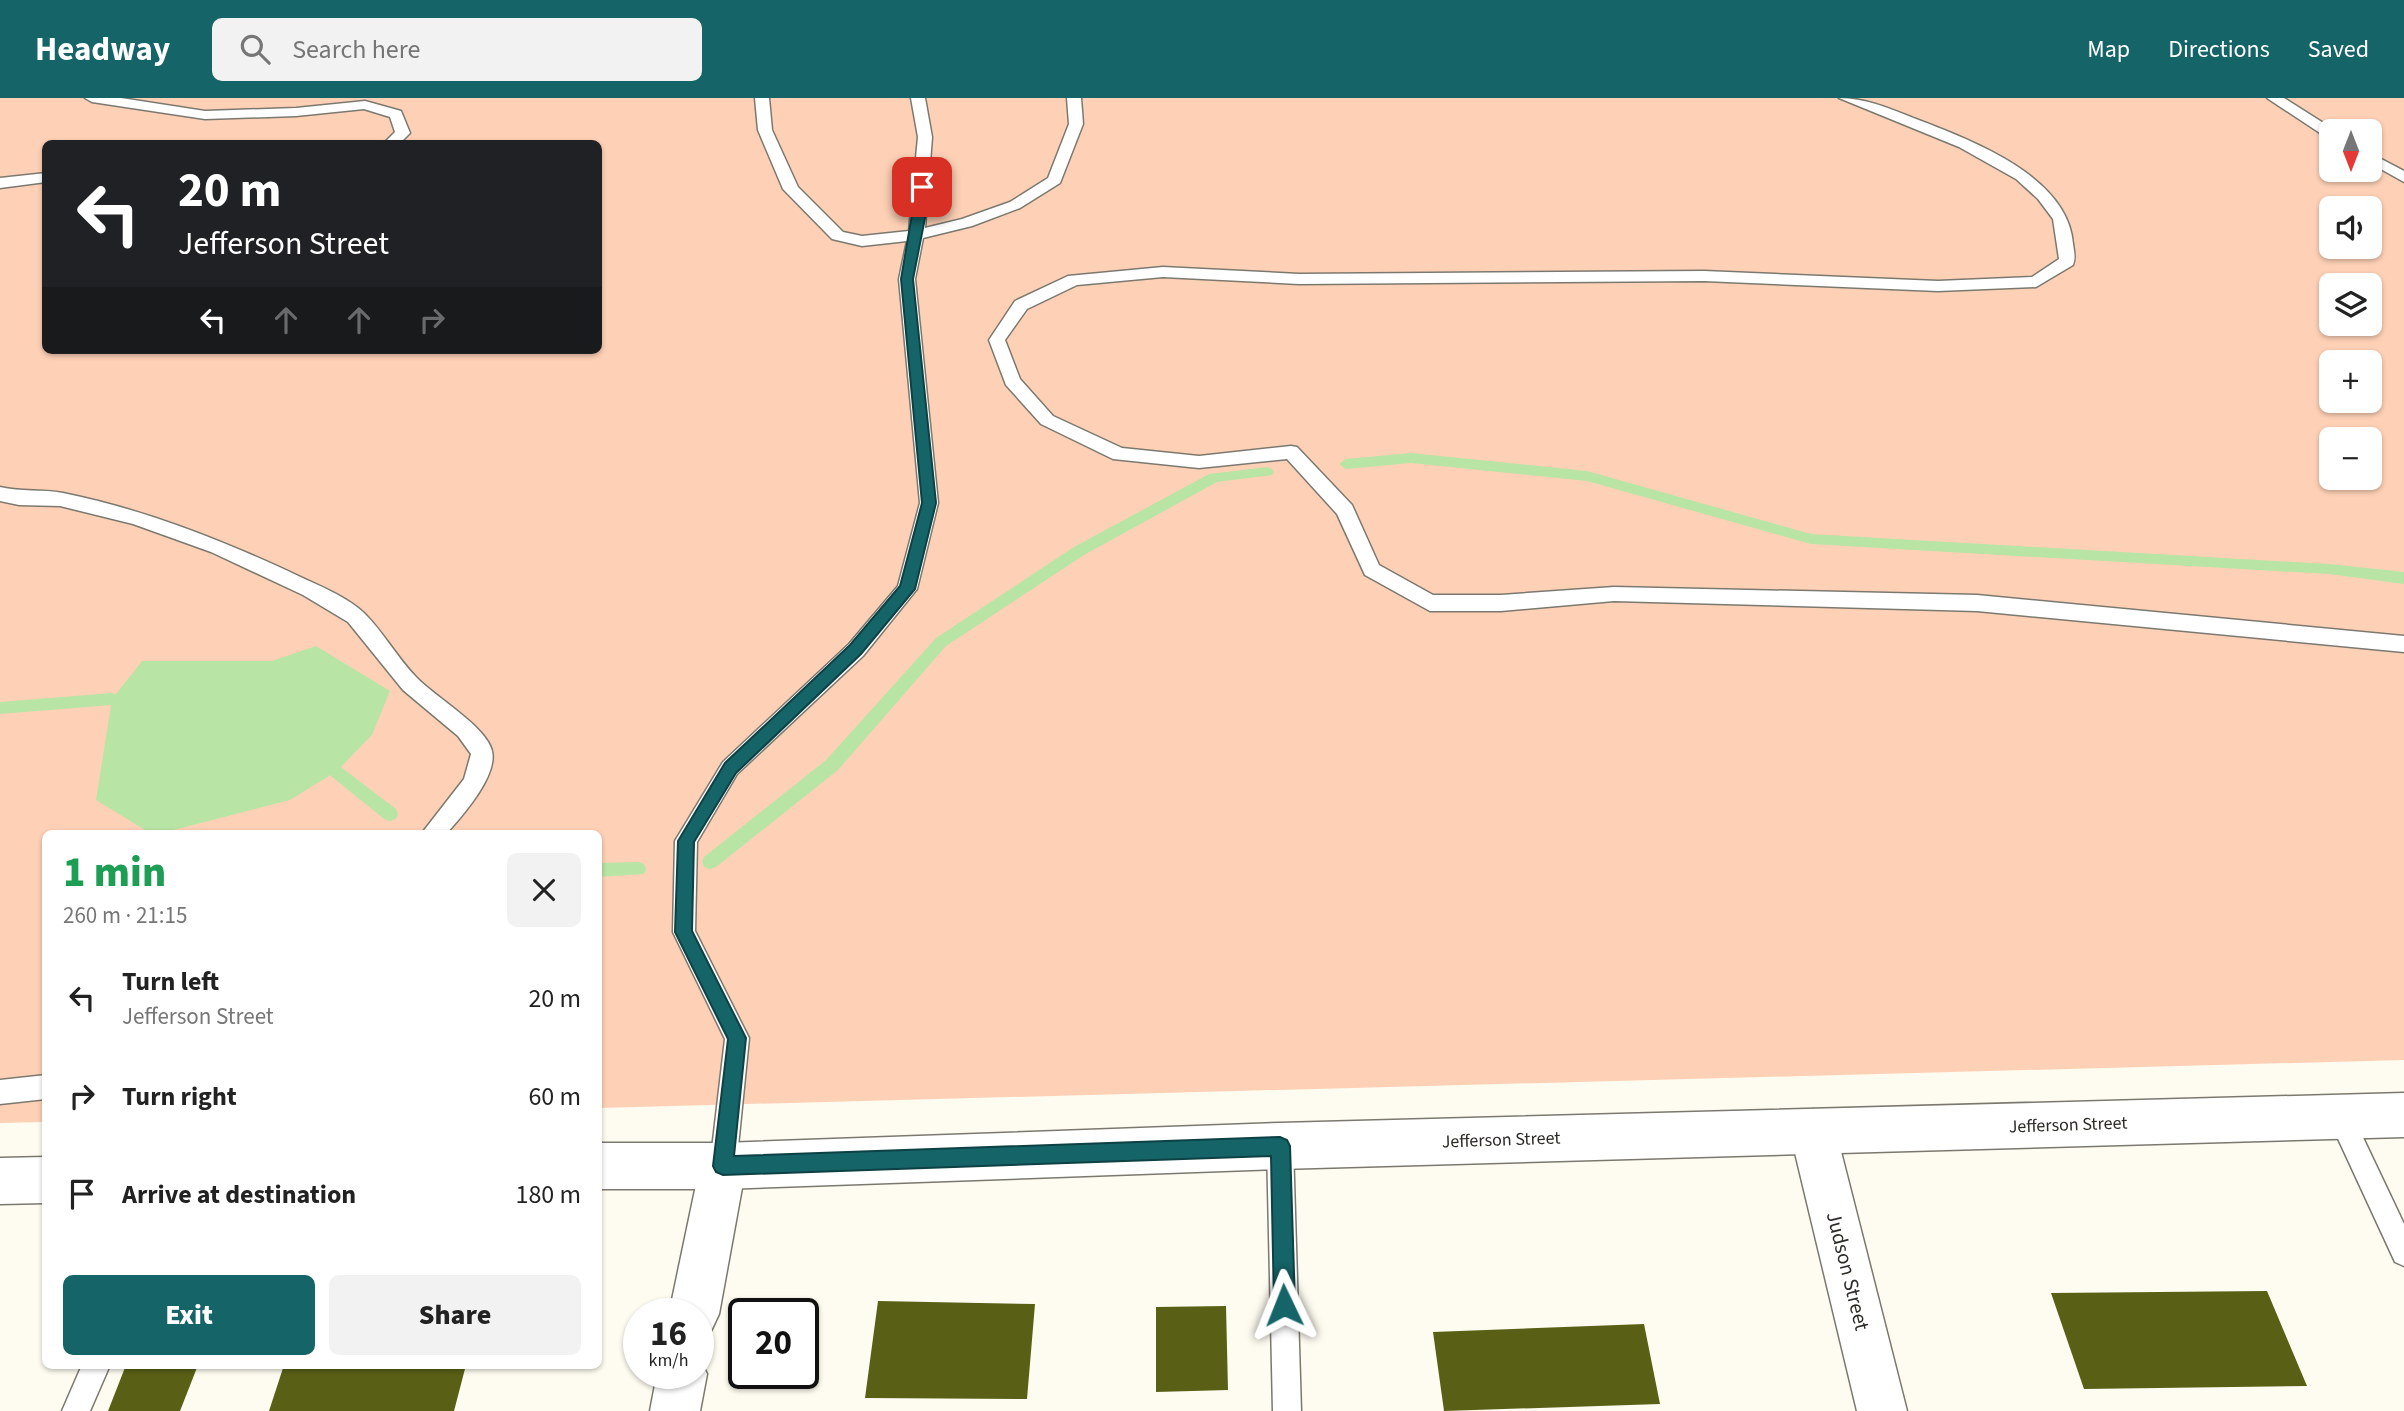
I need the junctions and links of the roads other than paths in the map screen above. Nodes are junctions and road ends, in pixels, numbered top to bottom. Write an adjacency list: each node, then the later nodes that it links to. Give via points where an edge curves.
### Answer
1 (92, 98): 8 (lane, via 205,115 365,105 396,114 403,133)
2 (762, 98): 13 (lane, via 765,130 791,189 838,236 862,241)
3 (918, 98): 13 (lane, via 925,137)
4 (1074, 98): 13 (lane, via 1076,124 1055,180 1015,205)
5 (1846, 98): 15 (lane, via 1974,148 2033,184 2062,220 2067,261 2036,282 1938,286 1704,276 1299,279 1163,272 1074,280 1021,305 997,340 1012,381 1046,420 1119,454 1199,462 1291,452 1345,510 1372,570 1430,603 1614,594 1977,603)
6 (2274, 98): 7 (lane)
7 (2319, 126)
8 (395, 140)
9 (2382, 164): 10 (lane)
10 (2404, 177)
11 (42, 178): 12 (lane)
12 (0, 183)
13 (916, 235): 24 (lane, via 907,279 929,503 907,589 856,650 730,768 686,841 684,932 737,1038)
14 (0, 494): 16 (lane, via 79,503 176,531 281,576 355,617 410,684 465,730 482,752 471,783)
15 (2404, 644)
16 (435, 830)
17 (42, 1087): 18 (lane)
18 (0, 1092)
19 (2404, 1115): 20 (street, Jefferson Street)
20 (2340, 1117): 21 (street, Jefferson Street); 27 (lane)
21 (1813, 1132): 22 (street, Jefferson Street); 34 (street, Judson Street)
22 (1280, 1146): 24 (street, Jefferson Street); 33 (lane)
23 (602, 1166): 24 (street, Jefferson Street)
24 (723, 1166): 28 (street)
25 (42, 1180): 26 (street)
26 (0, 1181)
27 (2404, 1253)
28 (697, 1298)
29 (94, 1369): 31 (lane)
30 (679, 1389): 32 (street)
31 (76, 1411)
32 (675, 1411)
33 (1287, 1411)
34 (1882, 1411)

